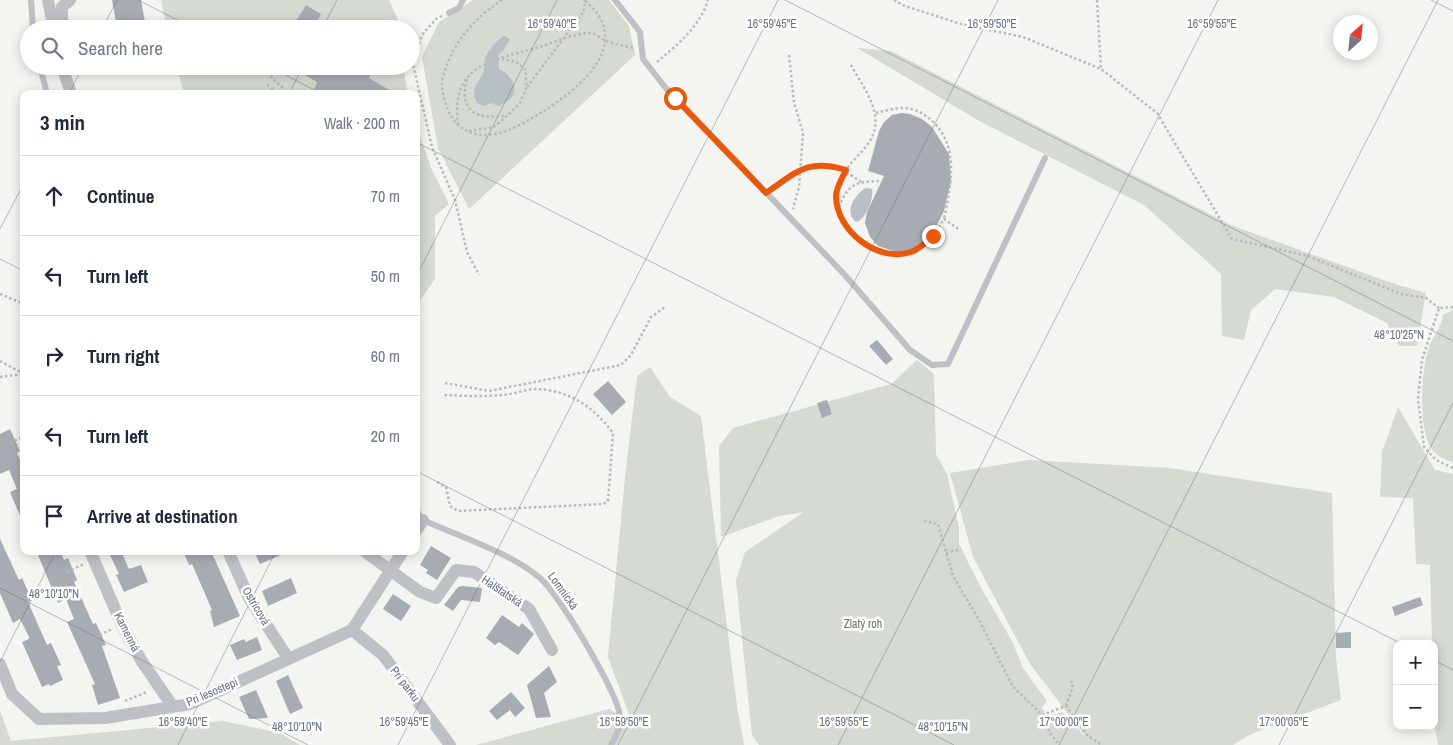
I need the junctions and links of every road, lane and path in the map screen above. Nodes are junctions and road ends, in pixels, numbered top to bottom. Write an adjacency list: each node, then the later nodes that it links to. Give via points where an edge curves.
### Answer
1 (31, 0): 12 (lane)
2 (48, 0): 13 (street)
3 (70, 0): 14 (street, via 62,7)
4 (463, 0): 11 (lane, via 459,8)
5 (502, 0): 39 (path, via 465,32 445,69 442,84 445,99)
6 (584, 0): 15 (path, via 584,11); 16 (path, via 602,24)
7 (616, 0): 18 (lane, via 640,32)
8 (708, 0): 22 (path, via 691,32)
9 (894, 0): 23 (path, via 964,25 1023,37)
10 (1097, 0): 23 (path)
11 (449, 13): 17 (path, via 436,19)
12 (32, 20)
13 (52, 20)
14 (62, 20)
15 (563, 40): 16 (path, via 593,33); 20 (path); 30 (path)
16 (605, 40): 18 (path); 40 (path, via 594,70 557,103 505,132 486,135)
17 (420, 41)
18 (642, 51): 22 (lane, via 643,59)
19 (789, 55): 43 (path, via 794,104 803,132)
20 (500, 58): 28 (path); 30 (path, via 516,62 526,70)
21 (851, 65): 37 (path)
22 (650, 68): 46 (lane)
23 (1101, 69): 56 (path, via 1157,114 1232,239 1308,256 1400,294 1426,298)
24 (42, 75): 31 (lane)
25 (65, 75): 32 (street)
26 (271, 75): 34 (path, via 282,87)
27 (416, 75): 35 (path)
28 (468, 76): 38 (path, via 464,90 472,112 482,117); 39 (path, via 456,101)
29 (267, 85): 33 (path)
30 (526, 89): 38 (path)
31 (46, 90)
32 (70, 90)
33 (274, 90)
34 (280, 90)
35 (419, 90)
36 (420, 95): 51 (path, via 432,147 455,200 467,252)
37 (876, 113): 42 (path, via 875,130 863,152); 49 (path, via 902,108 917,110 939,127 951,155 952,178)
38 (509, 114): 40 (path, via 494,127)
39 (458, 126): 40 (path)
40 (468, 131)
41 (1045, 158): 48 (lane, via 948,364 932,364 910,350)
42 (846, 170): 43 (path, via 812,164); 45 (path); 47 (path, via 836,195)
43 (799, 171): 46 (path); 48 (path)
44 (879, 181): 45 (path)
45 (861, 182): 47 (path, via 850,187)
46 (766, 193): 48 (lane)
47 (838, 208): 49 (path, via 846,227 860,241 894,254 920,248)
48 (791, 219)
49 (944, 219): 50 (path)
50 (960, 230)
51 (479, 275)
52 (0, 294): 53 (path)
53 (20, 302)
54 (665, 307): 61 (path, via 652,317 621,365 489,391)
55 (1453, 307): 56 (path)
56 (1439, 308): 65 (path, via 1422,360 1418,398 1424,447 1436,460)
57 (0, 361): 58 (path)
58 (20, 372)
59 (20, 374): 60 (path)
60 (0, 377)
61 (445, 382)
62 (444, 395): 66 (path, via 474,397 534,389 560,392 591,408 613,433 608,501 603,504 458,511 450,506 446,488)
63 (20, 438): 64 (path)
64 (10, 443)
65 (1453, 468)
66 (437, 482)
67 (420, 520): 90 (lane, Lomnická, via 513,560 541,578 560,604 617,703 620,723)
68 (924, 521): 70 (path, via 938,524)
69 (961, 549): 70 (path)
70 (946, 553): 88 (path, via 953,576 1013,687)
71 (230, 555): 81 (street, Ostricová, via 248,598)
72 (369, 555): 75 (street)
73 (400, 555): 75 (street)
74 (92, 556): 76 (path); 77 (street, Kamenná)
75 (390, 570): 78 (street); 80 (street, Halštatská, via 420,592 436,598 456,570 474,572 529,609)
76 (67, 572)
77 (122, 625): 79 (path); 84 (street, Kamenná)
78 (352, 630): 81 (street, Pri lesostepi); 89 (street, Pri parku, via 382,655)
79 (95, 636)
80 (552, 650)
81 (288, 658): 87 (street, Pri lesostepi, via 190,704)
82 (0, 664): 87 (street, Pri lesostepi, via 12,694 39,719 105,718)
83 (1071, 681): 86 (path, via 1073,687)
84 (158, 683): 85 (path, via 143,696); 87 (street, Kamenná)
85 (121, 702)
86 (1066, 706): 88 (path); 92 (path, via 1088,736)
87 (173, 707)
88 (1042, 715): 91 (path, via 1051,735)
89 (450, 745)
90 (611, 745)
91 (1060, 745)
92 (1102, 745)

